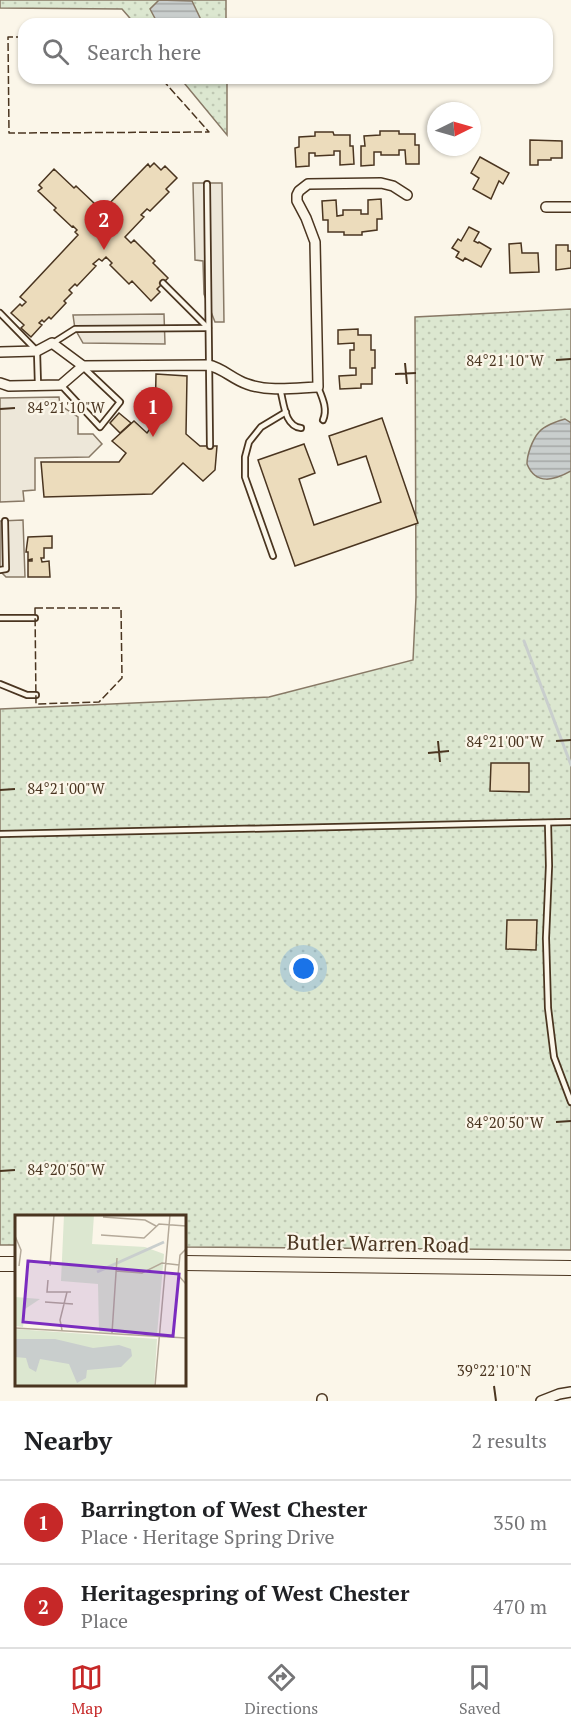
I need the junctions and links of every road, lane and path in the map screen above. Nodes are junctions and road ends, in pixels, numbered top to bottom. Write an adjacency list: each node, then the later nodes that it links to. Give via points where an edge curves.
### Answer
1 (207, 184): 7 (lane)
2 (407, 195): 16 (street, via 393,186 368,182 308,184 297,195 315,242)
3 (546, 207): 4 (street)
4 (571, 207)
5 (163, 283): 7 (lane)
6 (0, 313): 9 (lane)
7 (208, 328): 8 (lane, via 75,329); 11 (lane)
8 (52, 343): 9 (street); 12 (street)
9 (37, 351): 10 (street); 15 (lane)
10 (0, 352)
11 (208, 365): 12 (street); 17 (street, via 225,370 246,384); 21 (lane)
12 (83, 366): 14 (street); 14 (lane, via 120,402 100,427)
13 (0, 383): 15 (street)
14 (62, 385): 15 (street)
15 (39, 386)
16 (318, 387): 17 (street); 19 (lane, via 326,414)
17 (280, 389): 18 (lane)
18 (286, 412): 20 (lane, via 288,421); 23 (lane, via 261,427 249,442 245,457 245,477)
19 (323, 420)
20 (301, 428)
21 (210, 446)
22 (5, 521): 24 (lane, via 6,569)
23 (273, 556)
24 (0, 570)
25 (0, 618): 26 (lane)
26 (36, 618)
27 (0, 684): 28 (lane)
28 (36, 695)
29 (571, 822): 30 (lane)
30 (548, 823): 31 (lane); 32 (lane, via 549,1017 554,1058)
31 (0, 834)
32 (571, 1101)
33 (186, 1263): 34 (main road, Butler Warren Road)
34 (571, 1268)
35 (571, 1392): 36 (street)
36 (541, 1401)

